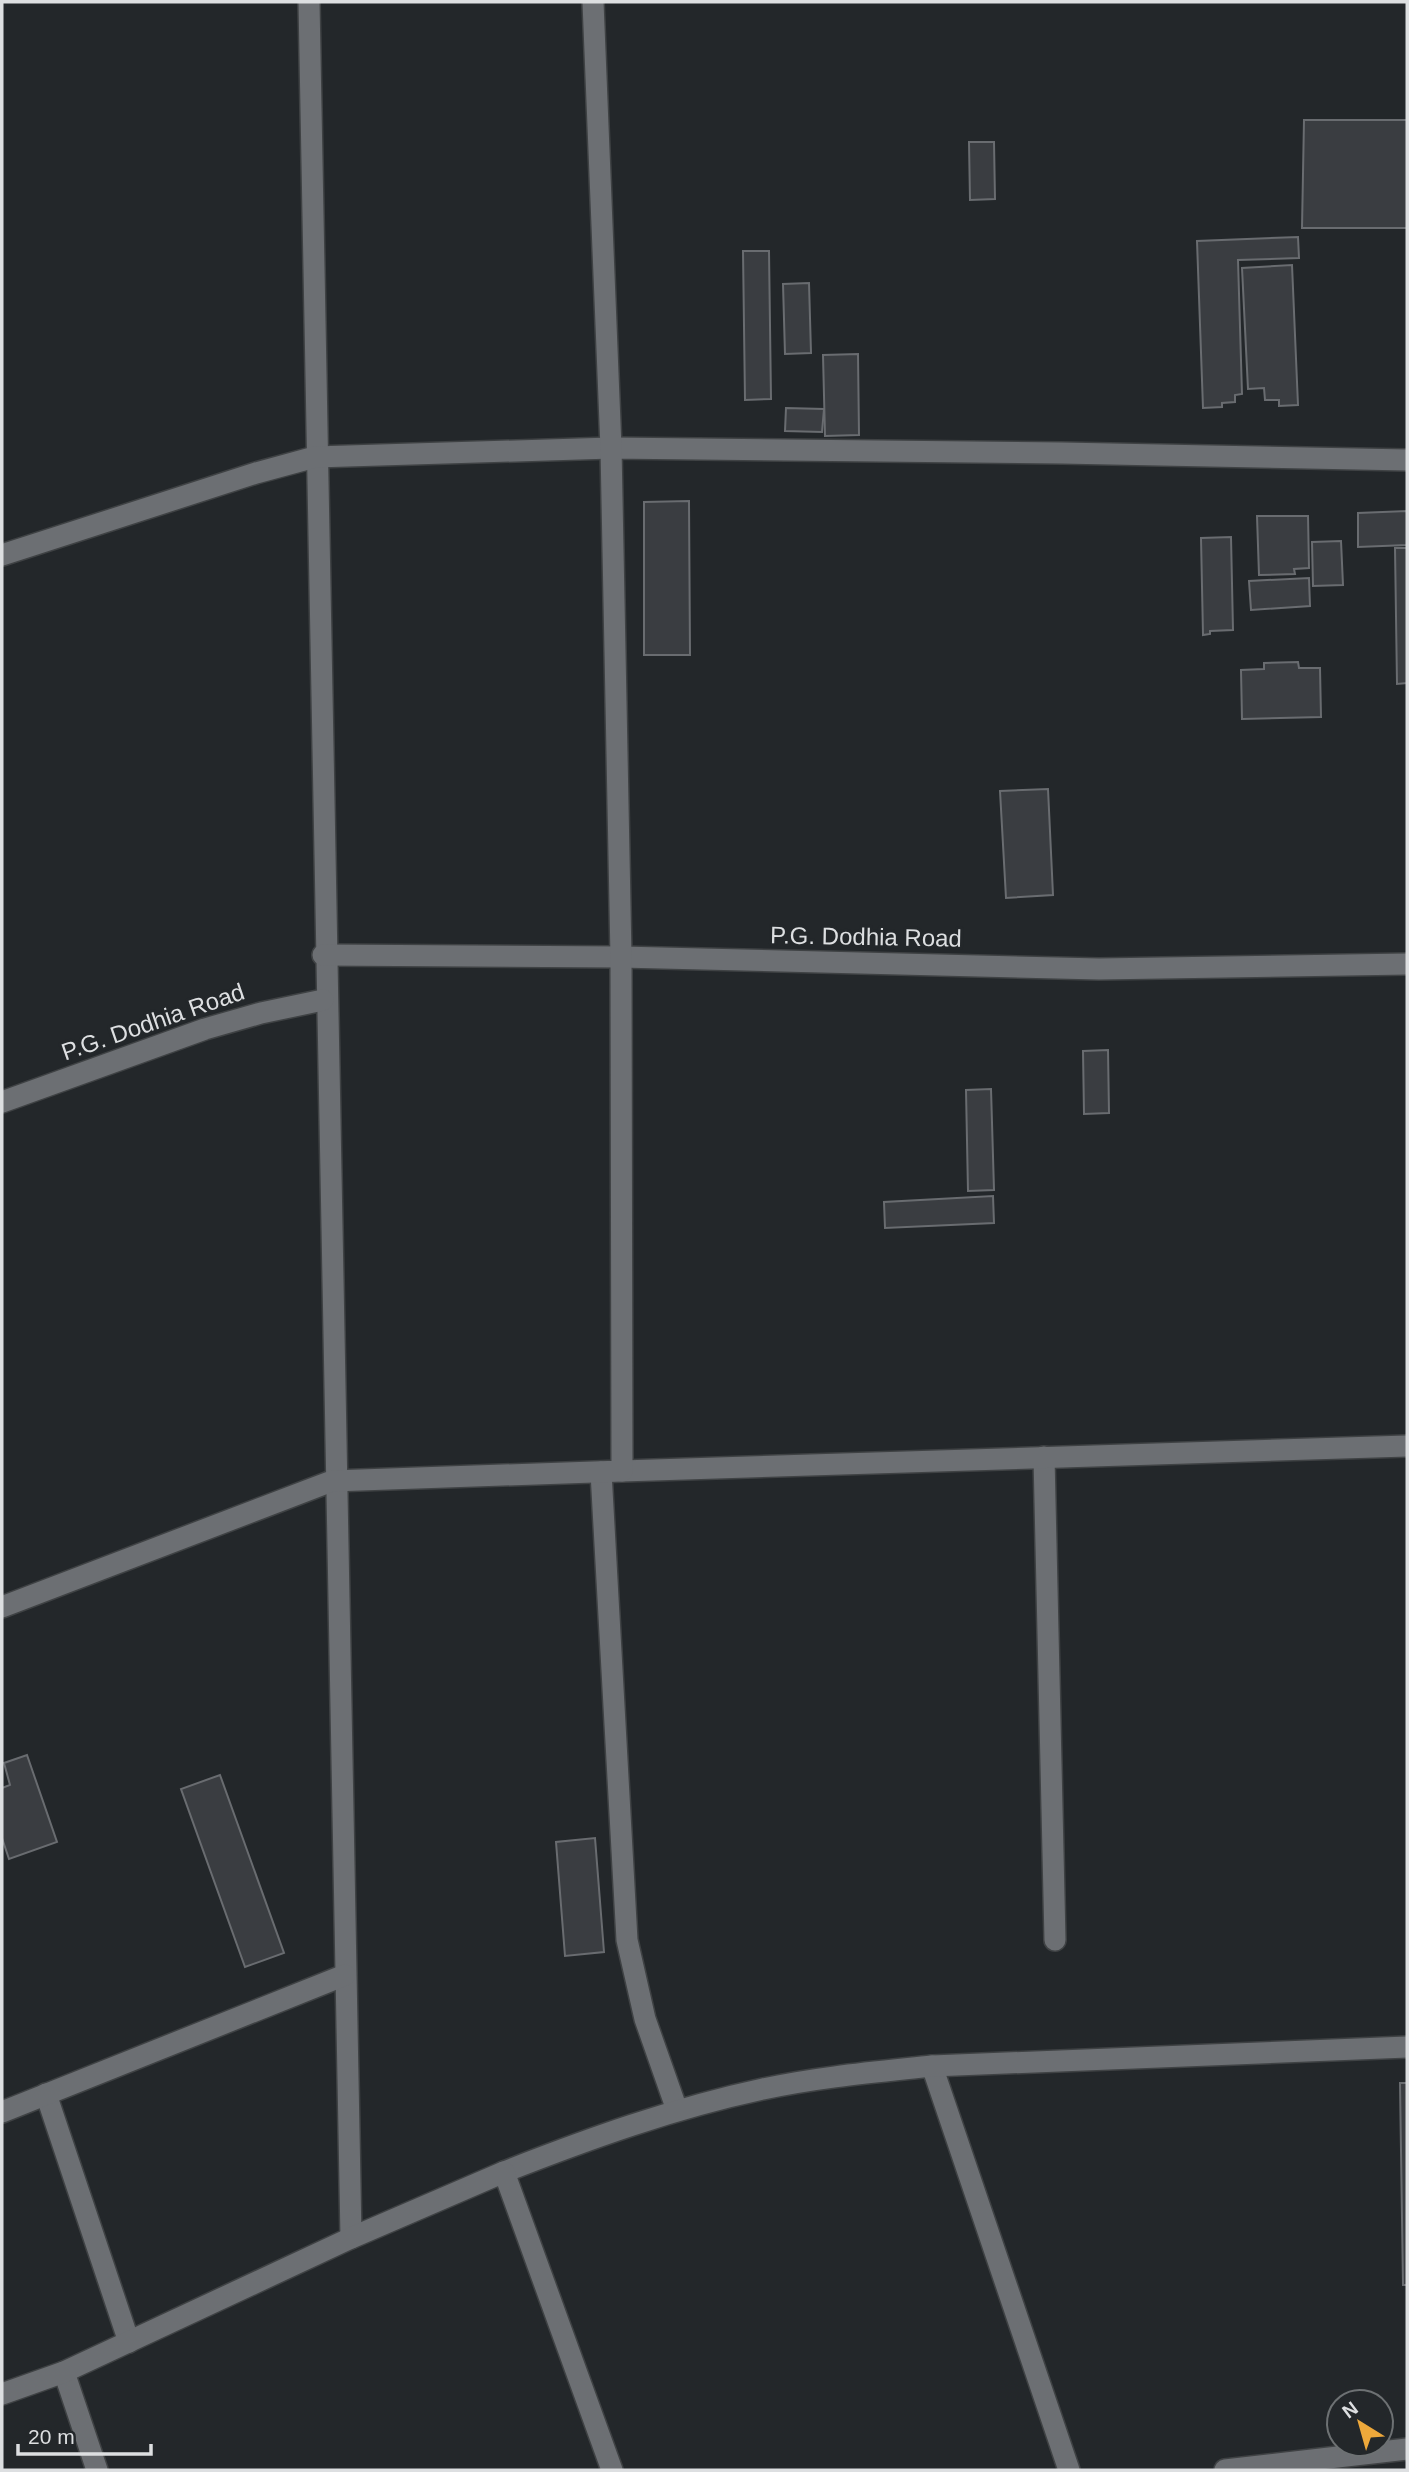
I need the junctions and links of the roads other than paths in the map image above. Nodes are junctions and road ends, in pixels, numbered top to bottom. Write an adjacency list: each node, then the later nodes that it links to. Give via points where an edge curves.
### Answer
1 (309, 2): 4 (street)
2 (593, 2): 3 (street)
3 (611, 448): 4 (street); 5 (street); 8 (street)
4 (315, 457): 6 (street); 7 (street)
5 (1407, 460)
6 (2, 555)
7 (323, 955): 8 (street, P.G. Dodhia Road); 10 (street)
8 (621, 957): 9 (street, P.G. Dodhia Road, via 1100,969); 14 (street)
9 (1407, 964)
10 (323, 1000): 11 (street, P.G. Dodhia Road, via 205,1029); 15 (street)
11 (2, 1101)
12 (1407, 1446): 13 (street)
13 (1044, 1457): 14 (street); 17 (street)
14 (611, 1471): 15 (street); 22 (street, via 627,1940 646,2019)
15 (332, 1481): 16 (street); 18 (street)
16 (2, 1607)
17 (1055, 1940)
18 (345, 1975): 21 (street); 25 (street)
19 (1407, 2047): 20 (street)
20 (932, 2066): 22 (street, via 764,2088); 32 (street)
21 (46, 2094): 23 (street); 26 (street)
22 (677, 2110): 24 (street)
23 (2, 2112)
24 (504, 2172): 25 (street); 31 (street)
25 (351, 2238): 26 (street)
26 (129, 2342): 27 (street)
27 (64, 2372): 28 (street); 30 (street)
28 (2, 2394)
29 (1407, 2449): 33 (street)
30 (97, 2470)
31 (612, 2470)
32 (1069, 2470)
33 (1225, 2470)

